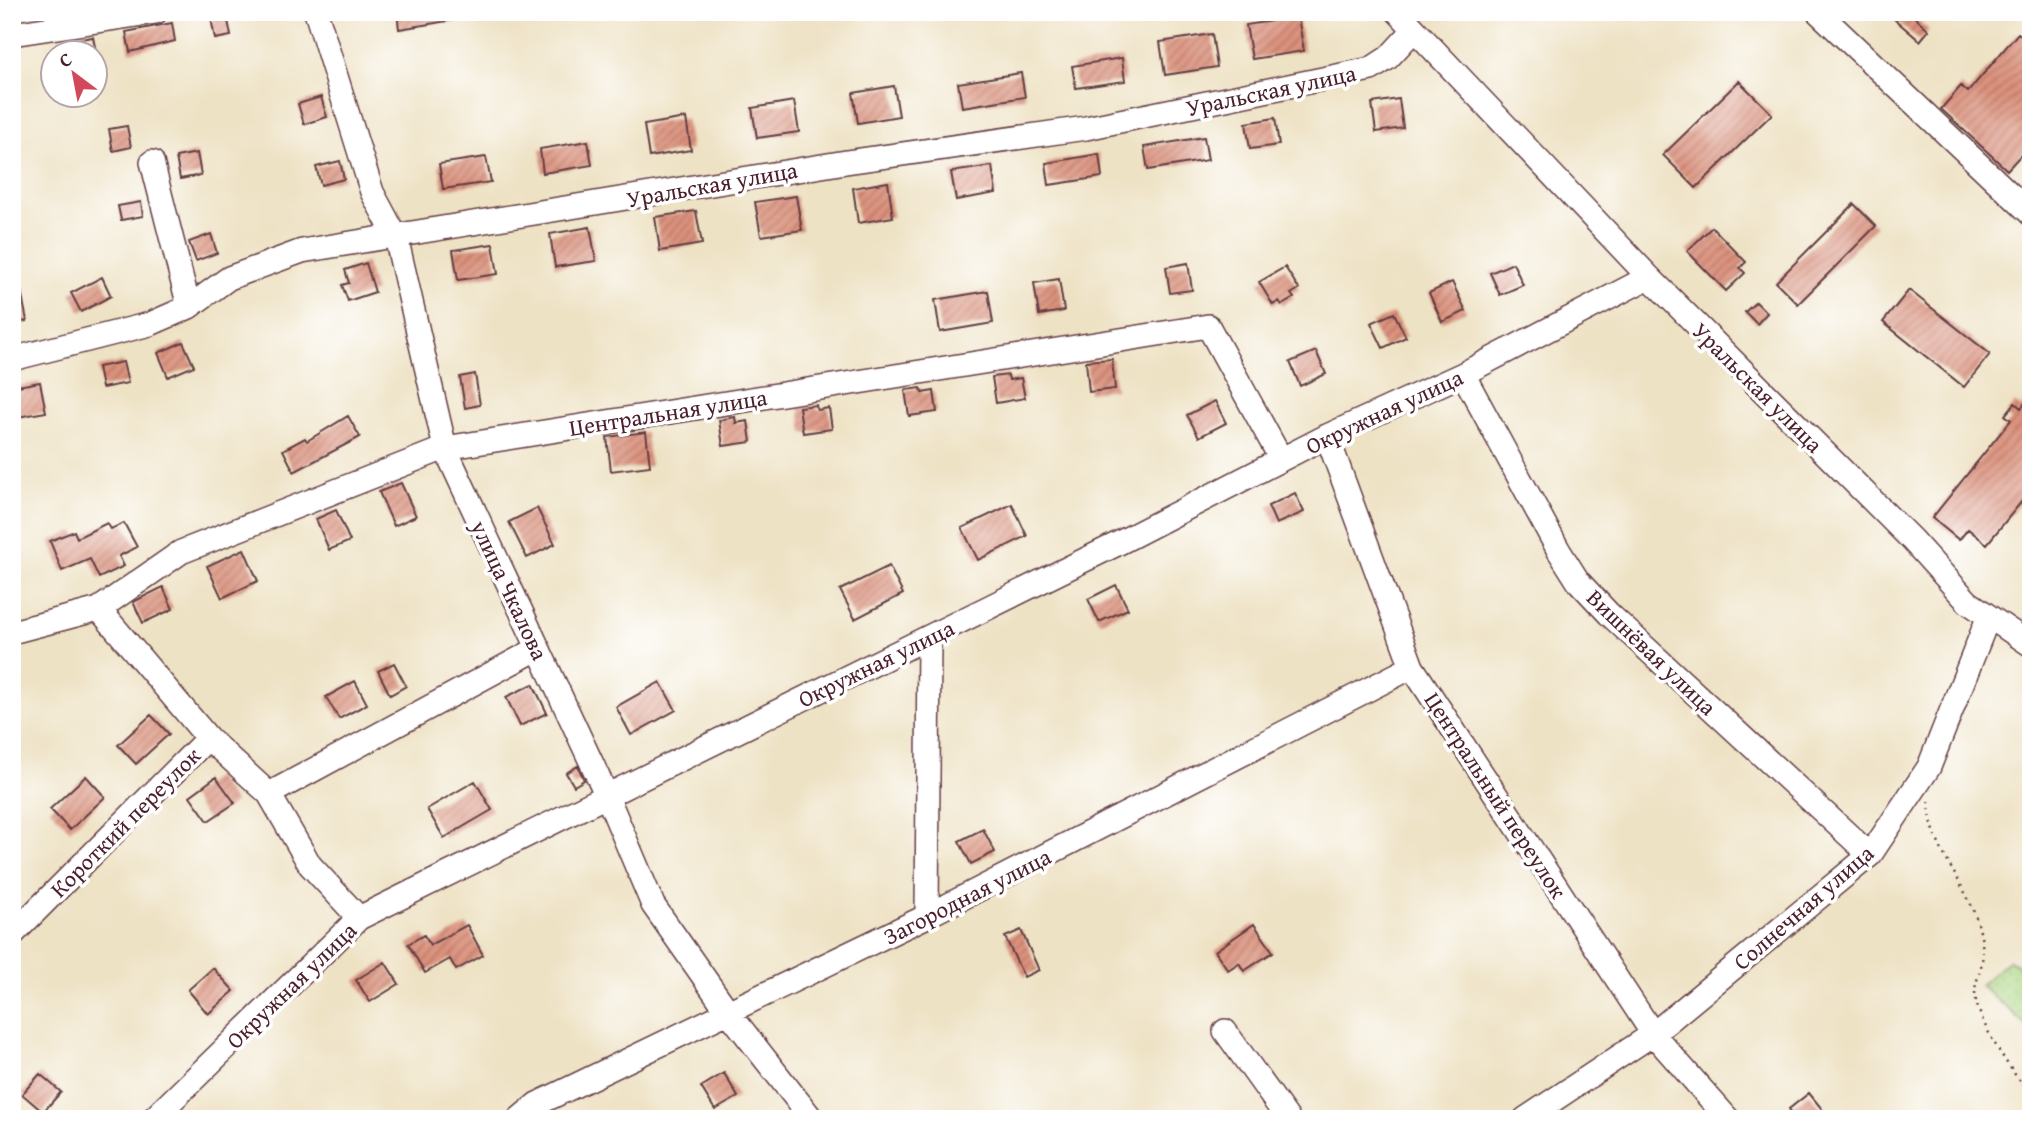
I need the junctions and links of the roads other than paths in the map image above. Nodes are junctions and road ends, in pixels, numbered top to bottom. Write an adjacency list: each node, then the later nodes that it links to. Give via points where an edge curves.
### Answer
1 (156, 12): 6 (street)
2 (316, 12): 9 (street, улица Чкалова, via 372,192)
3 (1398, 12): 5 (street, Уральская улица)
4 (1818, 12): 8 (street)
5 (1413, 31): 9 (street, Уральская улица, via 1371,69 1297,86 1086,128 846,162); 10 (street, Уральская улица)
6 (12, 34)
7 (152, 162): 11 (street)
8 (2031, 214)
9 (396, 237): 11 (street, Уральская улица, via 302,251 229,278); 15 (street, улица Чкалова)
10 (1649, 277): 13 (street, Окружная улица); 18 (street, Уральская улица)
11 (188, 307): 12 (street, Уральская улица, via 150,324)
12 (12, 359)
13 (1463, 374): 14 (street, Окружная улица); 27 (street, Вишнёвая улица, via 1578,581)
14 (1327, 436): 16 (street, Окружная улица); 23 (street, Центральный переулок)
15 (445, 448): 16 (street, Центральная улица, via 1208,326); 17 (street, Центральная улица, via 181,552); 22 (street, улица Чкалова)
16 (1281, 459): 20 (street, Окружная улица)
17 (99, 609): 19 (street, Центральная улица); 24 (street)
18 (1988, 618): 21 (street, Уральская улица); 27 (street, Солнечная улица, via 1929,767)
19 (12, 632)
20 (929, 638): 26 (street, Окружная улица); 28 (street)
21 (2031, 645)
22 (537, 649): 25 (street); 26 (street, улица Чкалова)
23 (1412, 667): 28 (street, Загородная улица); 33 (street, Центральный переулок)
24 (208, 738): 25 (street); 30 (street, Короткий переулок)
25 (268, 794): 29 (street, via 310,865)
26 (607, 796): 29 (street, Окружная улица); 31 (street, улица Чкалова, via 653,905)
27 (1870, 855): 33 (street, Солнечная улица)
28 (927, 916): 31 (street, Загородная улица)
29 (359, 918): 34 (street, Окружная улица)
30 (12, 935)
31 (729, 1013): 35 (street, Загородная улица, via 537,1104); 36 (street, улица Чкалова)
32 (1225, 1031): 37 (street)
33 (1653, 1034): 38 (street, Солнечная улица); 39 (street, Центральный переулок)
34 (153, 1119)
35 (519, 1119)
36 (812, 1119)
37 (1288, 1119)
38 (1525, 1119)
39 (1728, 1119)

